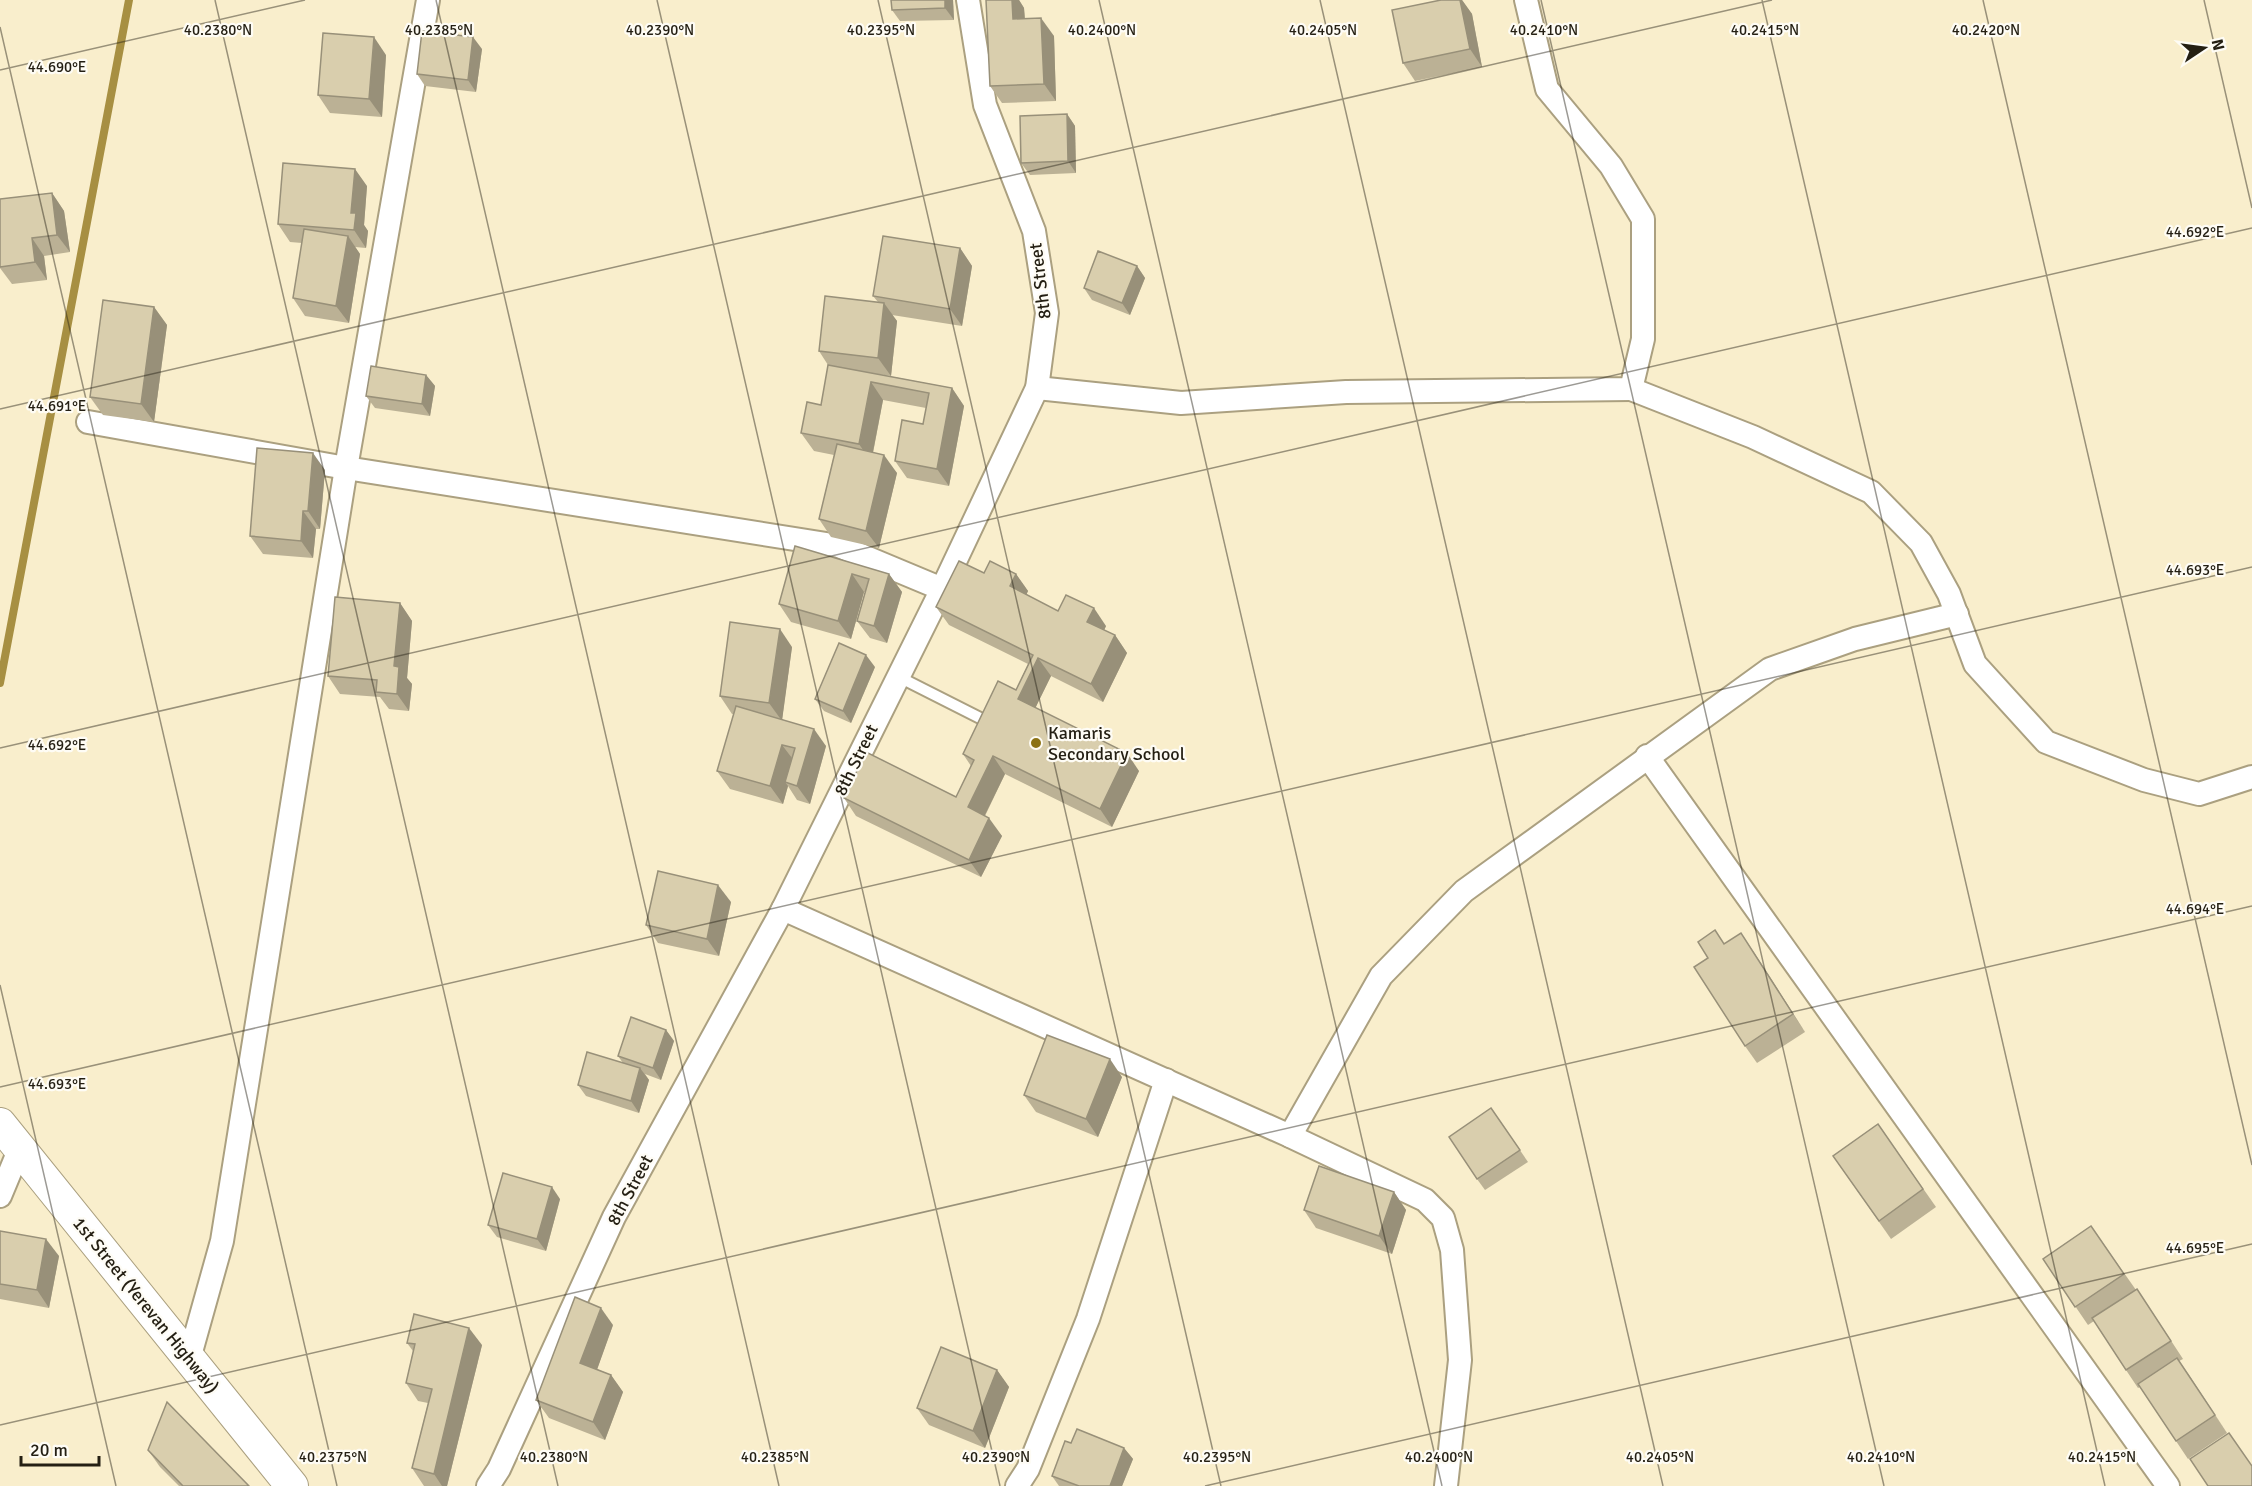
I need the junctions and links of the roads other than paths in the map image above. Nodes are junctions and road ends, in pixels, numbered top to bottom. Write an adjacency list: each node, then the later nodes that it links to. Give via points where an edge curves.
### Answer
1 (428, 0): 7 (street)
2 (968, 0): 4 (street, 8th Street, via 985,105 1034,231 1047,313)
3 (1526, 0): 5 (street, via 1547,89 1611,166 1643,219 1643,339)
4 (1037, 388): 5 (street, via 1181,403 1346,392); 8 (street, 8th Street)
5 (1631, 389): 9 (street, via 1753,437 1871,492 1921,543)
6 (88, 422): 7 (street)
7 (346, 468): 8 (street, via 840,546); 19 (street, via 222,1241)
8 (942, 589): 10 (street, 8th Street)
9 (1957, 614): 12 (street, via 1855,639 1770,669); 13 (street, via 1975,664 2046,742 2144,780 2199,794)
10 (897, 676): 11 (lane); 14 (street, 8th Street)
11 (990, 723)
12 (1647, 756): 17 (street, via 1464,891 1381,976); 24 (street)
13 (2252, 777)
14 (783, 909): 15 (street); 21 (street, 8th Street, via 615,1216)
15 (1166, 1080): 17 (street); 22 (street, via 1089,1318 1028,1469)
16 (7, 1132): 18 (street); 19 (main road, 1st Street (Yerevan Highway))
17 (1290, 1136): 23 (street, via 1425,1200 1443,1218 1452,1250 1460,1360)
18 (0, 1197)
19 (189, 1359): 20 (main road, 1st Street (Yerevan Highway))
20 (292, 1486)
21 (488, 1486)
22 (1017, 1486)
23 (1446, 1486)
24 (2168, 1486)

